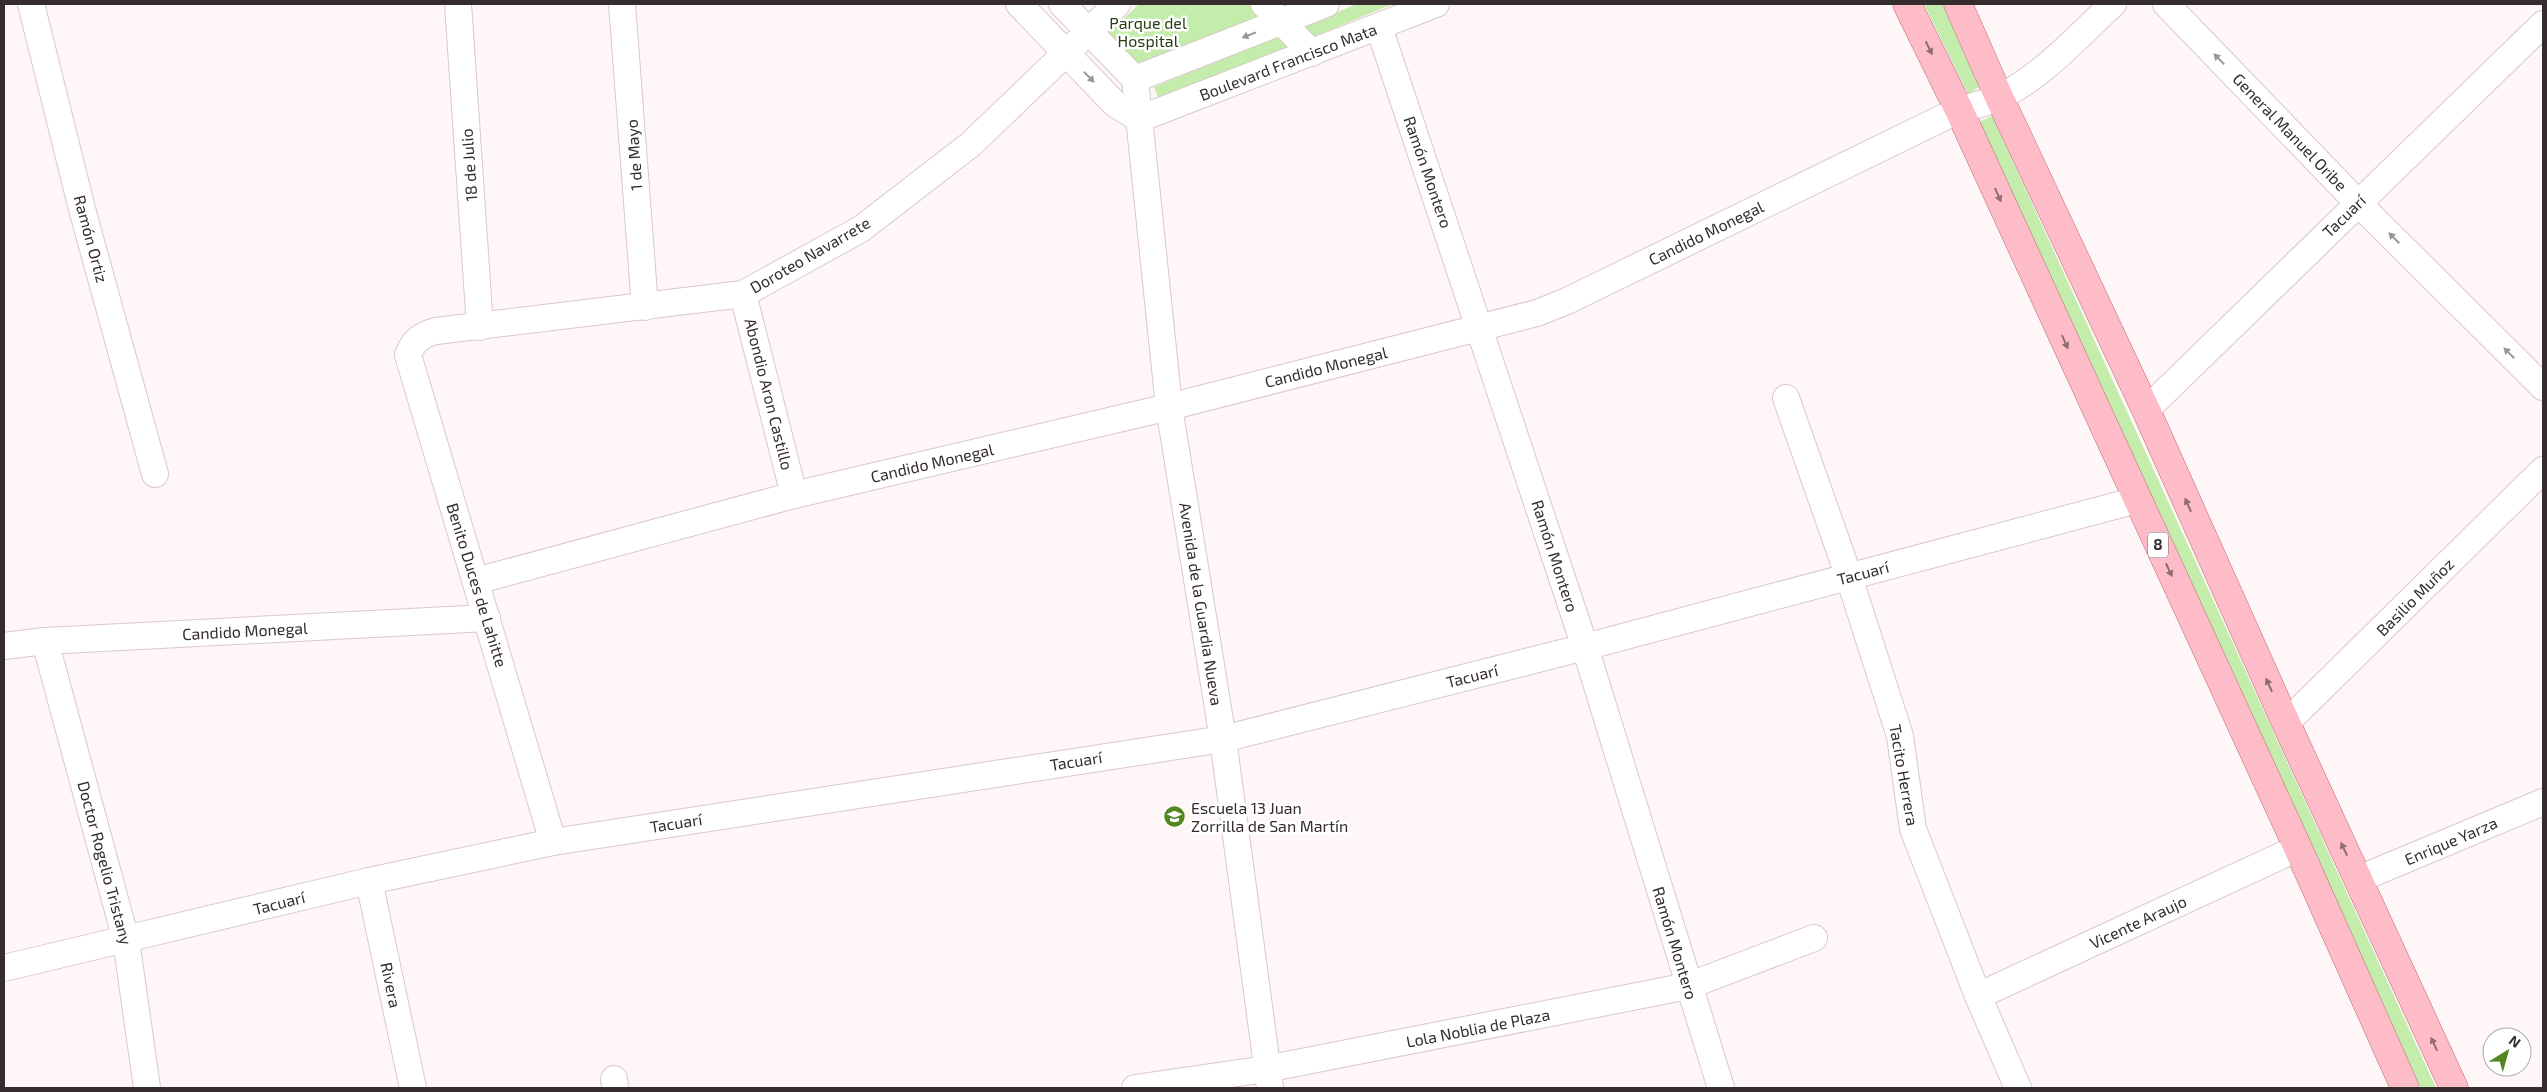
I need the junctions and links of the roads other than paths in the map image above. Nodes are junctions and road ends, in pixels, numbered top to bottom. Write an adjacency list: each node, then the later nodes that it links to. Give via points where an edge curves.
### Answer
1 (31, 4): 35 (street, Ramón Ortiz, via 82,209)
2 (458, 4): 27 (street, 18 de Julio)
3 (622, 4): 26 (street, 1 de Mayo)
4 (1019, 4): 19 (street)
5 (1062, 4): 17 (street)
6 (1117, 4): 17 (street, Doroteo Navarrete)
7 (1264, 4): 14 (street)
8 (1326, 4): 14 (street)
9 (1436, 4): 16 (street, Boulevard Francisco Mata)
10 (1907, 4): 22 (main road, 8, one-way to 22)
11 (1958, 4): 21 (main road)
12 (2114, 4): 21 (street, Candido Monegal, via 2042,69)
13 (2166, 4): 24 (street, General Manuel Oribe, one-way to 13)
14 (1283, 22): 18 (street); 20 (street, one-way to 20)
15 (2543, 24): 24 (street, Tacuarí)
16 (1379, 28): 18 (street, Boulevard Francisco Mata); 28 (street, Ramón Montero)
17 (1089, 32): 19 (street, Doroteo Navarrete); 20 (street)
18 (1312, 53): 23 (street, Boulevard Francisco Mata)
19 (1066, 54): 23 (street, one-way to 23, via 1115,104); 25 (street, Doroteo Navarrete, via 971,144 862,229)
20 (1135, 79): 23 (street, Avenida de la Guardia Nueva)
21 (1999, 97): 22 (street, Candido Monegal); 33 (main road)
22 (1959, 110): 28 (street, Candido Monegal, via 1566,301 1537,313); 37 (main road, 8, one-way to 37)
23 (1139, 119): 32 (street, Avenida de la Guardia Nueva)
24 (2358, 202): 30 (street, General Manuel Oribe, one-way to 24); 33 (street, Tacuarí)
25 (744, 294): 26 (street, Doroteo Navarrete); 36 (street, Abondio Aron Castillo)
26 (646, 307): 27 (street, Doroteo Navarrete)
27 (480, 327): 29 (street, Doroteo Navarrete)
28 (1480, 328): 32 (street, Candido Monegal); 43 (street, Ramón Montero)
29 (425, 334): 39 (street, Benito Duces de Lahitte, via 412,344 408,355)
30 (2543, 387)
31 (1786, 398): 38 (street, Tacito Herrera)
32 (1169, 407): 36 (street, Candido Monegal); 45 (street, Avenida de la Guardia Nueva)
33 (2146, 410): 44 (main road, one-way to 33)
34 (2543, 470): 44 (street, Basilio Muñoz)
35 (155, 474)
36 (794, 495): 39 (street, Candido Monegal)
37 (2137, 500): 38 (street, Tacuarí); 48 (main road, 8, one-way to 48)
38 (1849, 577): 43 (street, Tacuarí); 55 (street, Tacito Herrera, via 1900,736 1913,829)
39 (476, 581): 40 (street, Benito Duces de Lahitte)
40 (487, 618): 41 (street, Candido Monegal); 47 (street, Benito Duces de Lahitte)
41 (45, 641): 42 (street, Candido Monegal); 52 (street, Doctor Rogelio Tristany)
42 (4, 646)
43 (1585, 647): 45 (street, Tacuarí); 54 (street, Ramón Montero)
44 (2286, 723): 49 (main road, one-way to 44)
45 (1223, 739): 47 (street, Tacuarí); 56 (street, Avenida de la Guardia Nueva)
46 (2543, 802): 49 (street, Enrique Yarza)
47 (553, 842): 50 (street, Tacuarí)
48 (2298, 848): 55 (street, Vicente Araujo); 62 (main road, 8)
49 (2359, 879): 63 (main road, one-way to 49)
50 (369, 881): 52 (street, Tacuarí); 58 (street, Rivera)
51 (1814, 938): 54 (street, Lola Noblia de Plaza)
52 (126, 940): 53 (street, Tacuarí); 57 (street, Doctor Rogelio Tristany)
53 (4, 968)
54 (1688, 986): 56 (street, Lola Noblia de Plaza); 60 (street, Ramón Montero)
55 (1978, 996): 61 (street, Tacito Herrera)
56 (1268, 1079): 59 (street, Lola Noblia de Plaza)
57 (148, 1088)
58 (413, 1088)
59 (1135, 1088)
60 (1721, 1088)
61 (2018, 1088)
62 (2405, 1088)
63 (2454, 1088)

